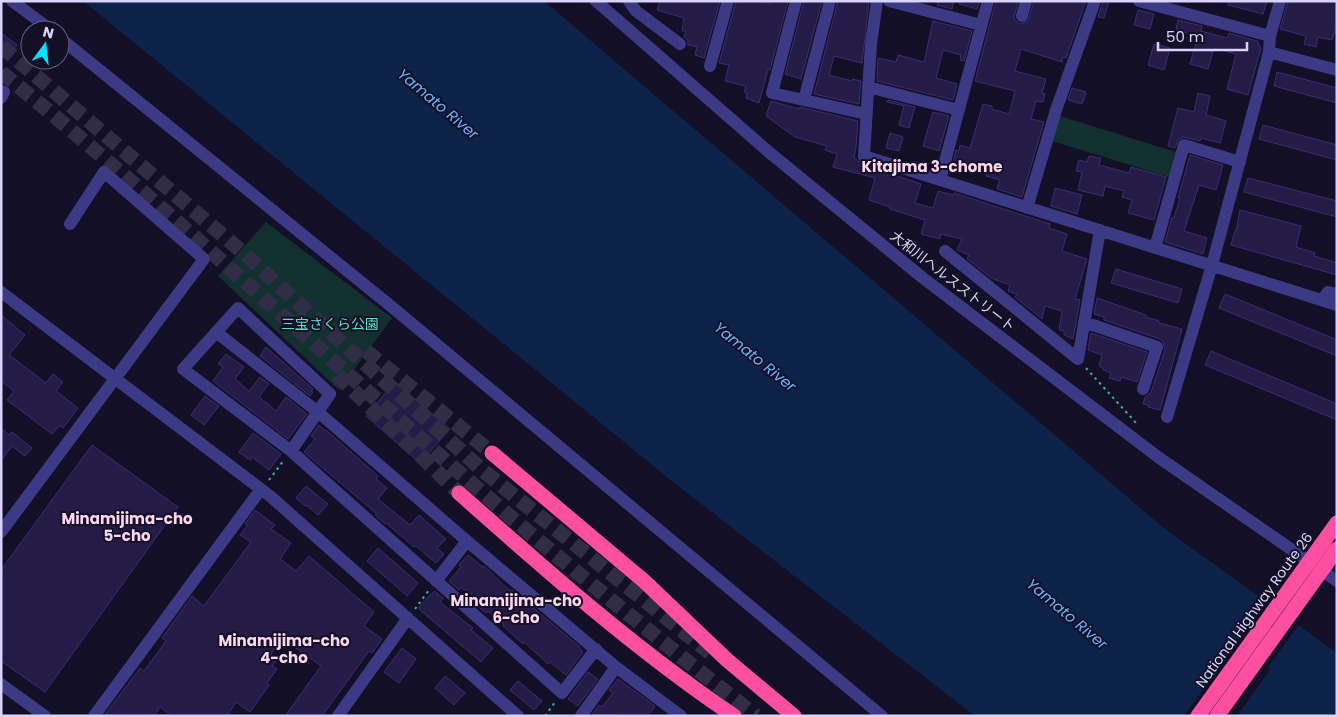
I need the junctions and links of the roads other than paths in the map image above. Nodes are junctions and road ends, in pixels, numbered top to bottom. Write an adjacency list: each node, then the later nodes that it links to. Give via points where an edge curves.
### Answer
1 (12, 1): 16 (street)
2 (596, 1): 56 (street, 大和川ヘルスストリート, via 770,153 923,278)
3 (629, 1): 19 (street, via 636,11)
4 (728, 1): 22 (street)
5 (796, 1): 27 (street, via 772,93)
6 (830, 1): 27 (street)
7 (877, 1): 24 (street)
8 (889, 1): 17 (street)
9 (988, 1): 17 (street)
10 (1026, 1): 15 (street)
11 (1095, 1): 32 (street, via 1056,110)
12 (1139, 1): 14 (street)
13 (1280, 1): 18 (street)
14 (1164, 4): 18 (street)
15 (1022, 16)
16 (38, 20)
17 (981, 25): 28 (street)
18 (1270, 36): 21 (street)
19 (680, 44)
20 (70, 46): 71 (street, via 392,307)
21 (1269, 52): 23 (street); 30 (street)
22 (710, 66)
23 (1337, 70)
24 (868, 87): 28 (street); 29 (street)
25 (1, 91): 26 (street, via 4,92)
26 (1, 98)
27 (804, 100): 29 (street)
28 (959, 110): 31 (street)
29 (866, 114): 31 (street, via 864,156)
30 (1240, 162): 35 (street, via 1184,145); 37 (street)
31 (940, 180): 32 (street)
32 (1027, 208): 34 (street)
33 (70, 224): 44 (street, via 104,172 204,260)
34 (1100, 230): 35 (street); 42 (street)
35 (1155, 248): 37 (street)
36 (945, 251): 42 (street, via 1078,359)
37 (1212, 265): 40 (street); 47 (street)
38 (1, 292): 44 (street)
39 (1337, 294): 40 (street, via 1328,292)
40 (1322, 300): 41 (street)
41 (1337, 305)
42 (1084, 322): 45 (street, via 1157,347)
43 (216, 332): 46 (street); 46 (street, via 238,308 330,394); 48 (street, via 183,369)
44 (116, 379): 50 (street); 53 (street)
45 (1143, 390)
46 (318, 412): 48 (street); 54 (street)
47 (1168, 417)
48 (291, 451): 57 (street)
49 (492, 453): 70 (highway, via 644,581 727,660)
50 (261, 490): 59 (street); 65 (street)
51 (459, 493): 69 (highway, via 610,624 688,685)
52 (1337, 524): 56 (highway, National Highway Route 26)
53 (1, 532)
54 (467, 541): 57 (street); 60 (street)
55 (1337, 549): 56 (highway, National Highway Route 26)
56 (1313, 570): 58 (street, 大和川ヘルスストリート); 72 (highway, National Highway Route 26); 73 (highway, National Highway Route 26)
57 (436, 581): 60 (street, via 562,693)
58 (1337, 581)
59 (408, 618): 66 (street); 67 (street)
60 (596, 648): 61 (street)
61 (616, 666): 63 (street); 68 (street)
62 (1, 684): 64 (street)
63 (675, 714)
64 (45, 716)
65 (94, 716)
66 (338, 716)
67 (518, 716)
68 (581, 716)
69 (734, 716)
70 (794, 716)
71 (882, 716)
72 (1198, 716)
73 (1217, 716)

